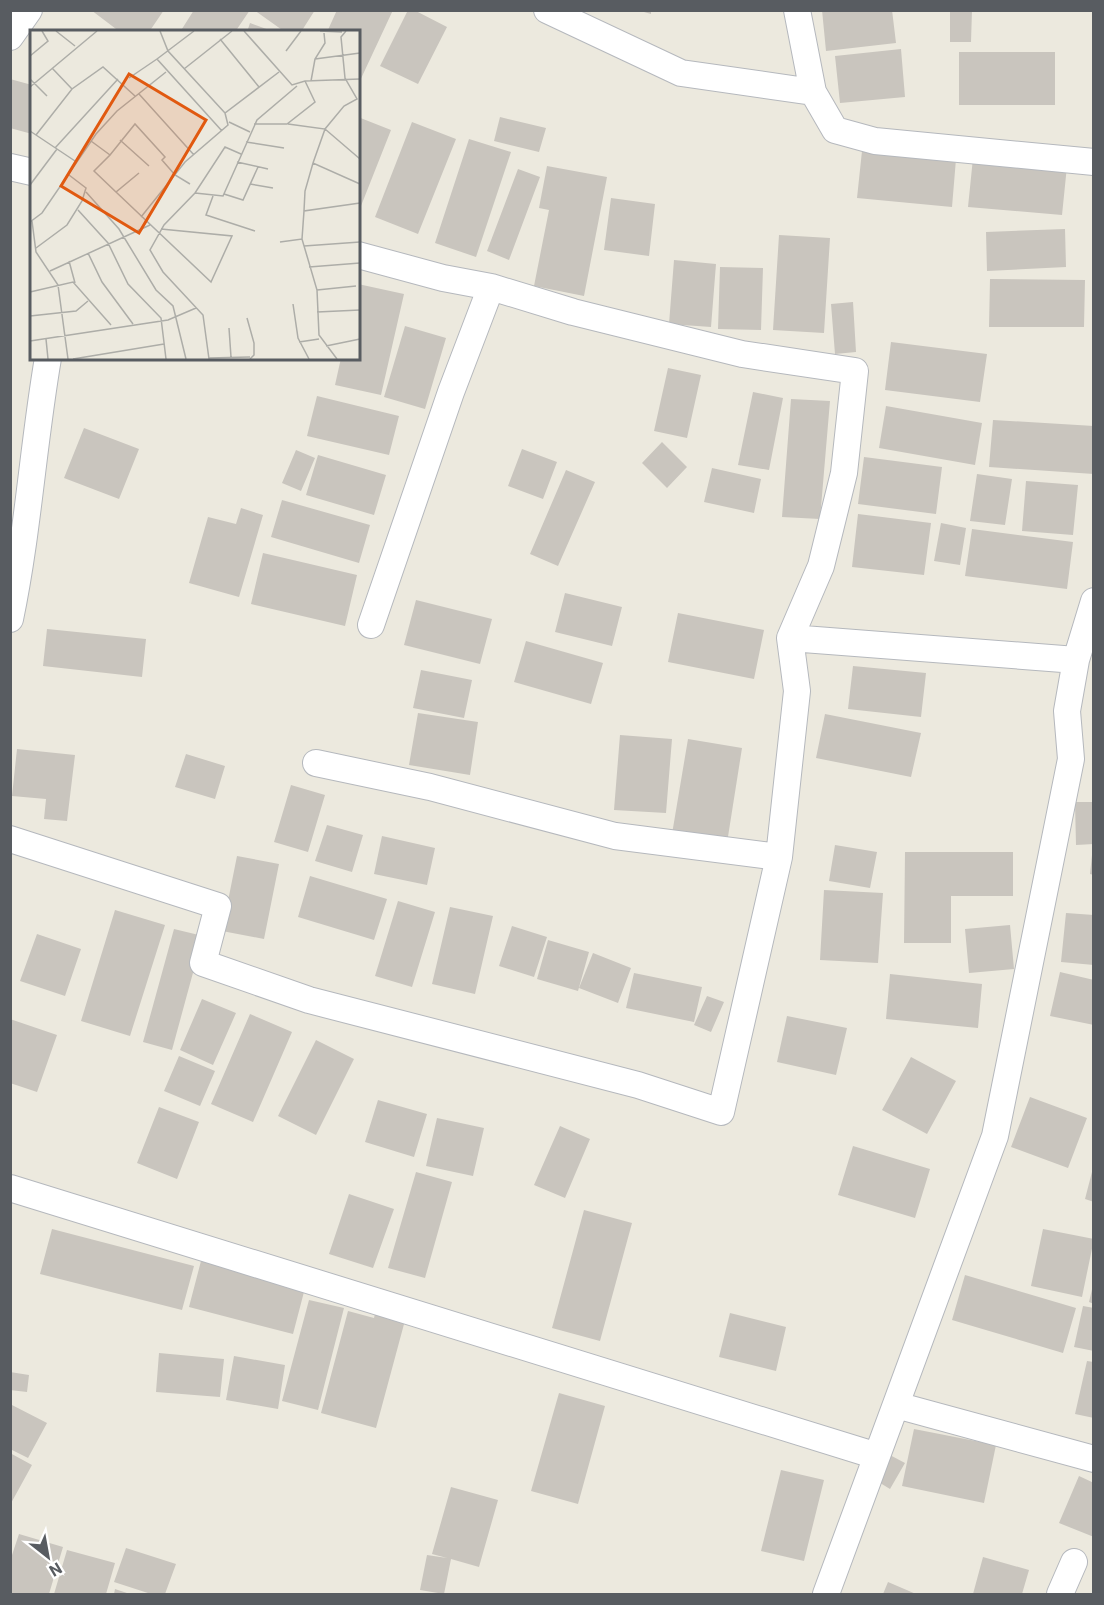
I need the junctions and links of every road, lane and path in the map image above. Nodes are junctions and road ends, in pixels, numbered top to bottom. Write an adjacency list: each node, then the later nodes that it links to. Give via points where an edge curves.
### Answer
1 (29, 10): 4 (street)
2 (547, 10): 5 (street, via 681,73)
3 (797, 10): 5 (street)
4 (10, 38)
5 (813, 92): 6 (street, via 835,130 875,141)
6 (1094, 162)
7 (10, 167): 8 (street)
8 (30, 172)
9 (360, 256): 10 (street, via 443,278)
10 (491, 286): 14 (street); 15 (street, via 573,312 742,354 855,371 844,473 821,566)
11 (48, 360): 13 (street, via 20,574)
12 (1094, 601): 16 (street)
13 (10, 619)
14 (371, 625)
15 (790, 638): 16 (street); 19 (street, via 796,691)
16 (1076, 660): 21 (street, via 1067,711 1071,759 995,1136)
17 (316, 764): 19 (street, via 430,787 615,836)
18 (10, 839): 19 (street, via 218,906 203,963 309,1000 638,1085 721,1112)
19 (779, 857)
20 (10, 1188): 22 (street)
21 (896, 1405): 22 (street); 23 (street)
22 (877, 1456): 25 (street)
23 (1094, 1459)
24 (1074, 1562): 26 (street)
25 (826, 1594)
26 (1060, 1594)

